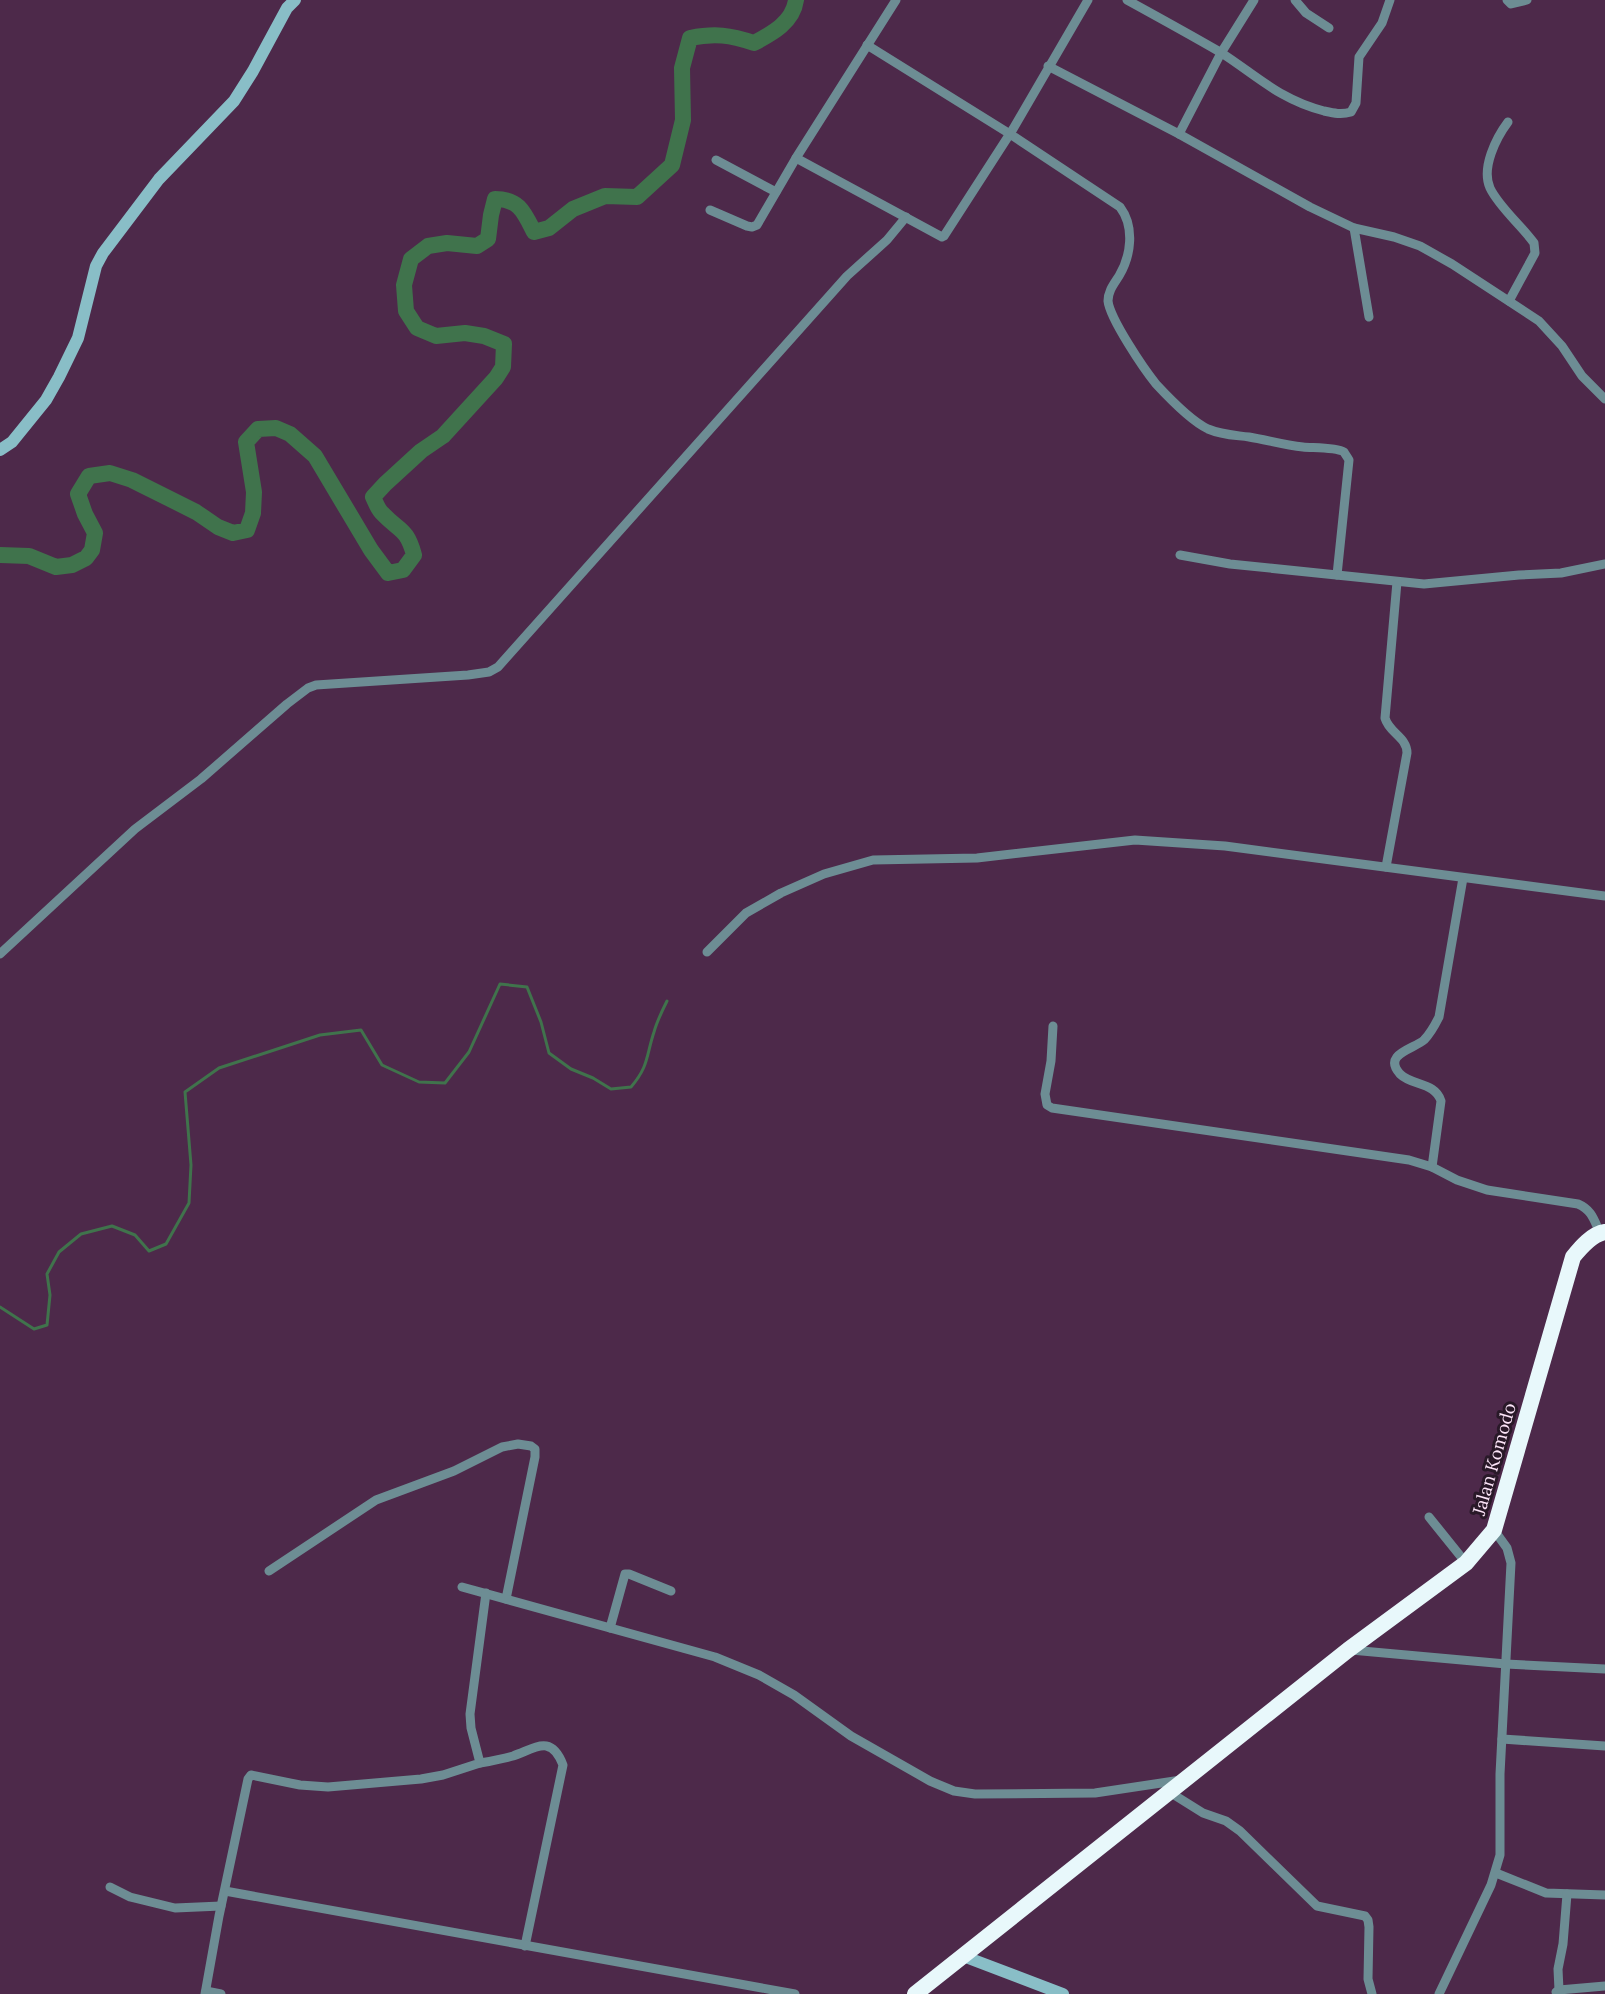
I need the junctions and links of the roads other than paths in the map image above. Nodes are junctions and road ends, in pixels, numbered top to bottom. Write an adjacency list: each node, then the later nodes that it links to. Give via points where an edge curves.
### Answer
1 (295, 0): 26 (street, via 234,100 159,179 104,253 96,266 78,338 59,377 46,400 12,442)
2 (896, 0): 11 (street)
3 (1088, 0): 13 (street)
4 (1127, 0): 12 (street)
5 (1254, 0): 12 (street)
6 (1295, 0): 10 (street, via 1306,13)
7 (1390, 0): 12 (street, via 1377,32 1359,57 1356,103 1351,112 1335,114 1295,102)
8 (1507, 0): 9 (street, via 1511,4)
9 (1527, 0)
10 (1329, 28)
11 (867, 45): 15 (street); 17 (street)
12 (1221, 53): 16 (street)
13 (1048, 66): 15 (street); 16 (street)
14 (1508, 122): 23 (street, via 1492,152 1488,183 1534,243 1535,253)
15 (1010, 134): 21 (street, via 944,236 939,237); 29 (street, via 1120,207 1127,217 1127,261 1111,287 1111,311 1156,383 1195,421 1226,435 1338,450 1349,459)
16 (1179, 134): 22 (street)
17 (796, 158): 19 (street); 21 (street)
18 (717, 160): 19 (street)
19 (776, 192): 20 (street, via 752,227)
20 (710, 210)
21 (906, 218): 35 (street, via 847,276 498,667 468,675 308,688 135,829)
22 (1354, 228): 23 (street, via 1420,246); 24 (street)
23 (1509, 301): 25 (street, via 1546,328)
24 (1369, 317)
25 (1605, 399)
26 (0, 450)
27 (1180, 555): 29 (street)
28 (1605, 564): 30 (street, via 1561,573 1424,584)
29 (1336, 575): 30 (street)
30 (1397, 582): 31 (street, via 1385,718 1407,746 1407,753)
31 (1386, 867): 32 (street); 34 (street, via 1226,846 1135,840 978,858 873,860 824,874 781,893 746,913)
32 (1463, 878): 33 (street); 37 (street, via 1439,1017 1423,1041 1400,1053 1395,1064 1401,1075 1432,1089 1441,1101)
33 (1605, 896)
34 (707, 952)
35 (0, 954)
36 (1053, 1026): 37 (street, via 1045,1094 1047,1106 1052,1108 1409,1160)
37 (1432, 1167): 38 (street, via 1487,1190 1578,1204 1592,1215)
38 (1602, 1232): 40 (highway, Jalan Komodo, via 1573,1257)
39 (1429, 1517): 41 (street)
40 (1494, 1530): 41 (highway, Jalan Komodo); 49 (street, via 1507,1548 1511,1563)
41 (1466, 1563): 48 (highway, Jalan Komodo)
42 (269, 1571): 46 (street, via 376,1500 454,1471 497,1449 518,1444 535,1449 535,1457)
43 (462, 1587): 45 (street)
44 (671, 1591): 47 (street, via 625,1574)
45 (486, 1593): 46 (street); 53 (street, via 470,1714)
46 (506, 1599): 47 (street)
47 (610, 1628): 54 (street, via 715,1656 759,1675 851,1736 954,1791 1095,1793)
48 (1348, 1650): 49 (street); 54 (highway, Jalan Komodo)
49 (1506, 1664): 50 (street); 51 (street)
50 (1605, 1669)
51 (1502, 1738): 52 (street); 56 (street, via 1500,1855)
52 (1605, 1746)
53 (480, 1760): 58 (street, via 421,1779 328,1787 251,1775); 62 (street, via 547,1745 563,1765)
54 (1186, 1779): 55 (highway, Jalan Komodo)
55 (1171, 1793): 63 (highway, Jalan Komodo); 71 (street, via 1240,1831 1317,1906 1365,1916 1369,1927 1368,1979)
56 (1496, 1873): 59 (street, via 1546,1893); 72 (street)
57 (110, 1887): 61 (street, via 130,1897 175,1908)
58 (225, 1891): 61 (street); 62 (street)
59 (1567, 1894): 60 (street); 66 (street)
60 (1605, 1895)
61 (221, 1906): 65 (street)
62 (525, 1946): 68 (street)
63 (963, 1956): 69 (highway, Jalan Komodo); 70 (street)
64 (1605, 1986): 66 (street)
65 (206, 1992): 67 (street)
66 (1557, 1992)
67 (221, 1994)
68 (795, 1994)
69 (915, 1994)
70 (1064, 1994)
71 (1372, 1994)
72 (1439, 1994)

